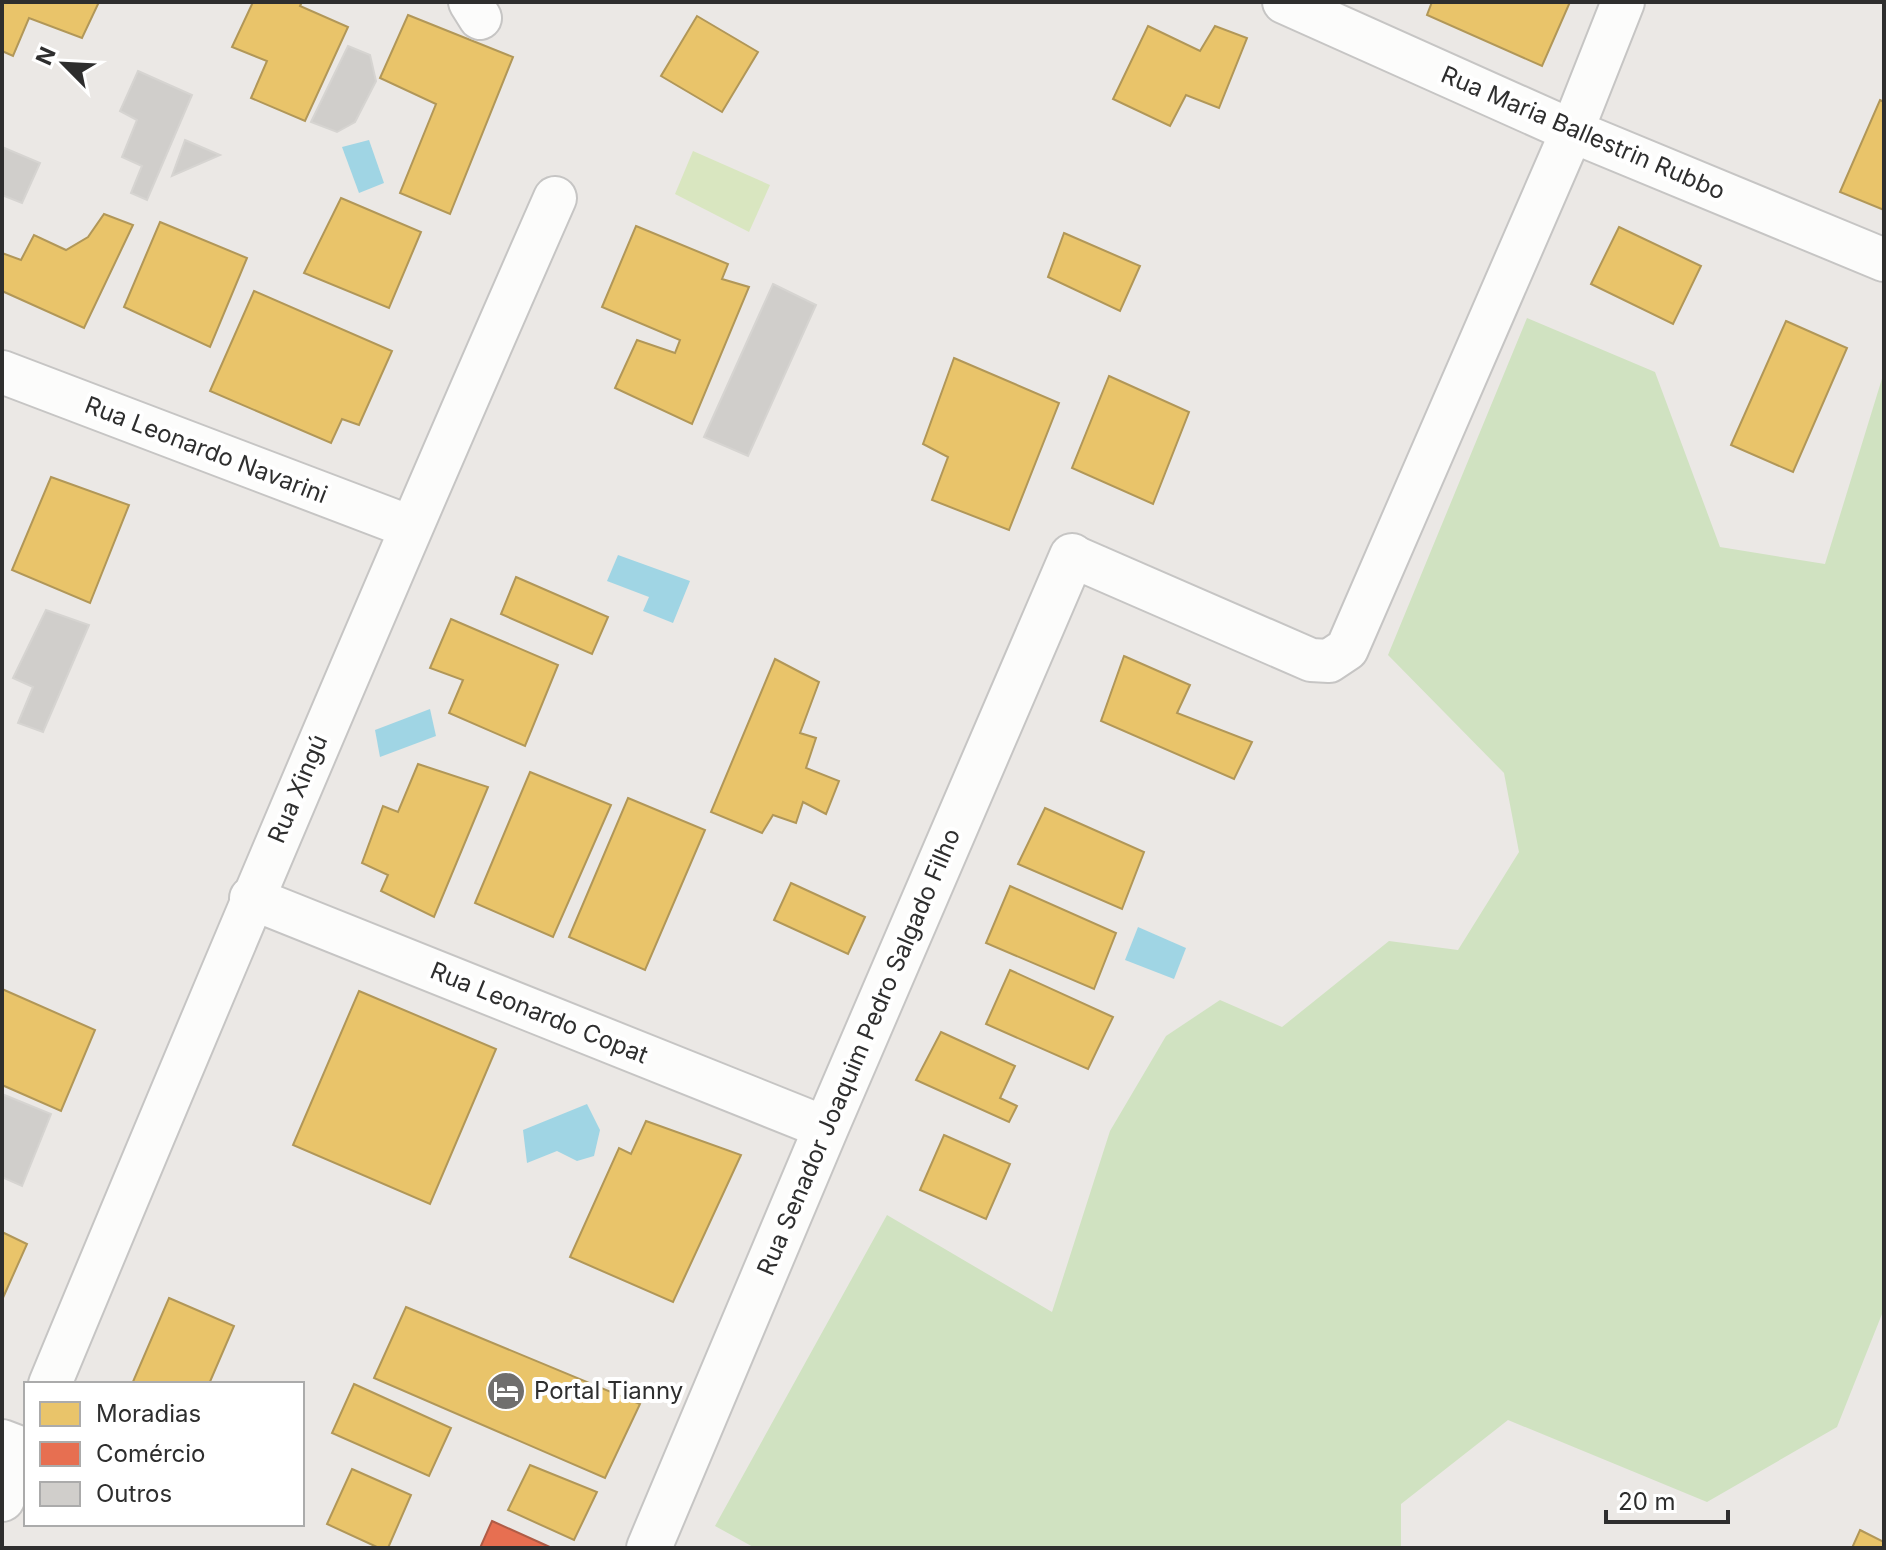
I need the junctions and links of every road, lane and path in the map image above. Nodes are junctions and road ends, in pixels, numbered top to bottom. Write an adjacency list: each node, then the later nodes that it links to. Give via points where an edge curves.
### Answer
1 (1284, 2): 3 (street, Rua Maria Ballestrin Rubbo)
2 (1623, 2): 3 (street)
3 (1572, 131): 5 (street, Rua Maria Ballestrin Rubbo); 8 (street, via 1347,649 1329,661 1311,660)
4 (555, 198): 7 (street, Rua Xingú)
5 (1884, 260)
6 (2, 372): 7 (street, Rua Leonardo Navarini)
7 (410, 527): 9 (street, Rua Xingú)
8 (1072, 556): 10 (street, Rua Senador Joaquim Pedro Salgado Filho)
9 (251, 898): 10 (street, Rua Leonardo Copat); 11 (street, Rua Xingú)
10 (826, 1128): 14 (street, Rua Senador Joaquim Pedro Salgado Filho)
11 (51, 1382)
12 (17, 1445): 13 (street)
13 (2, 1499)
14 (649, 1548)

